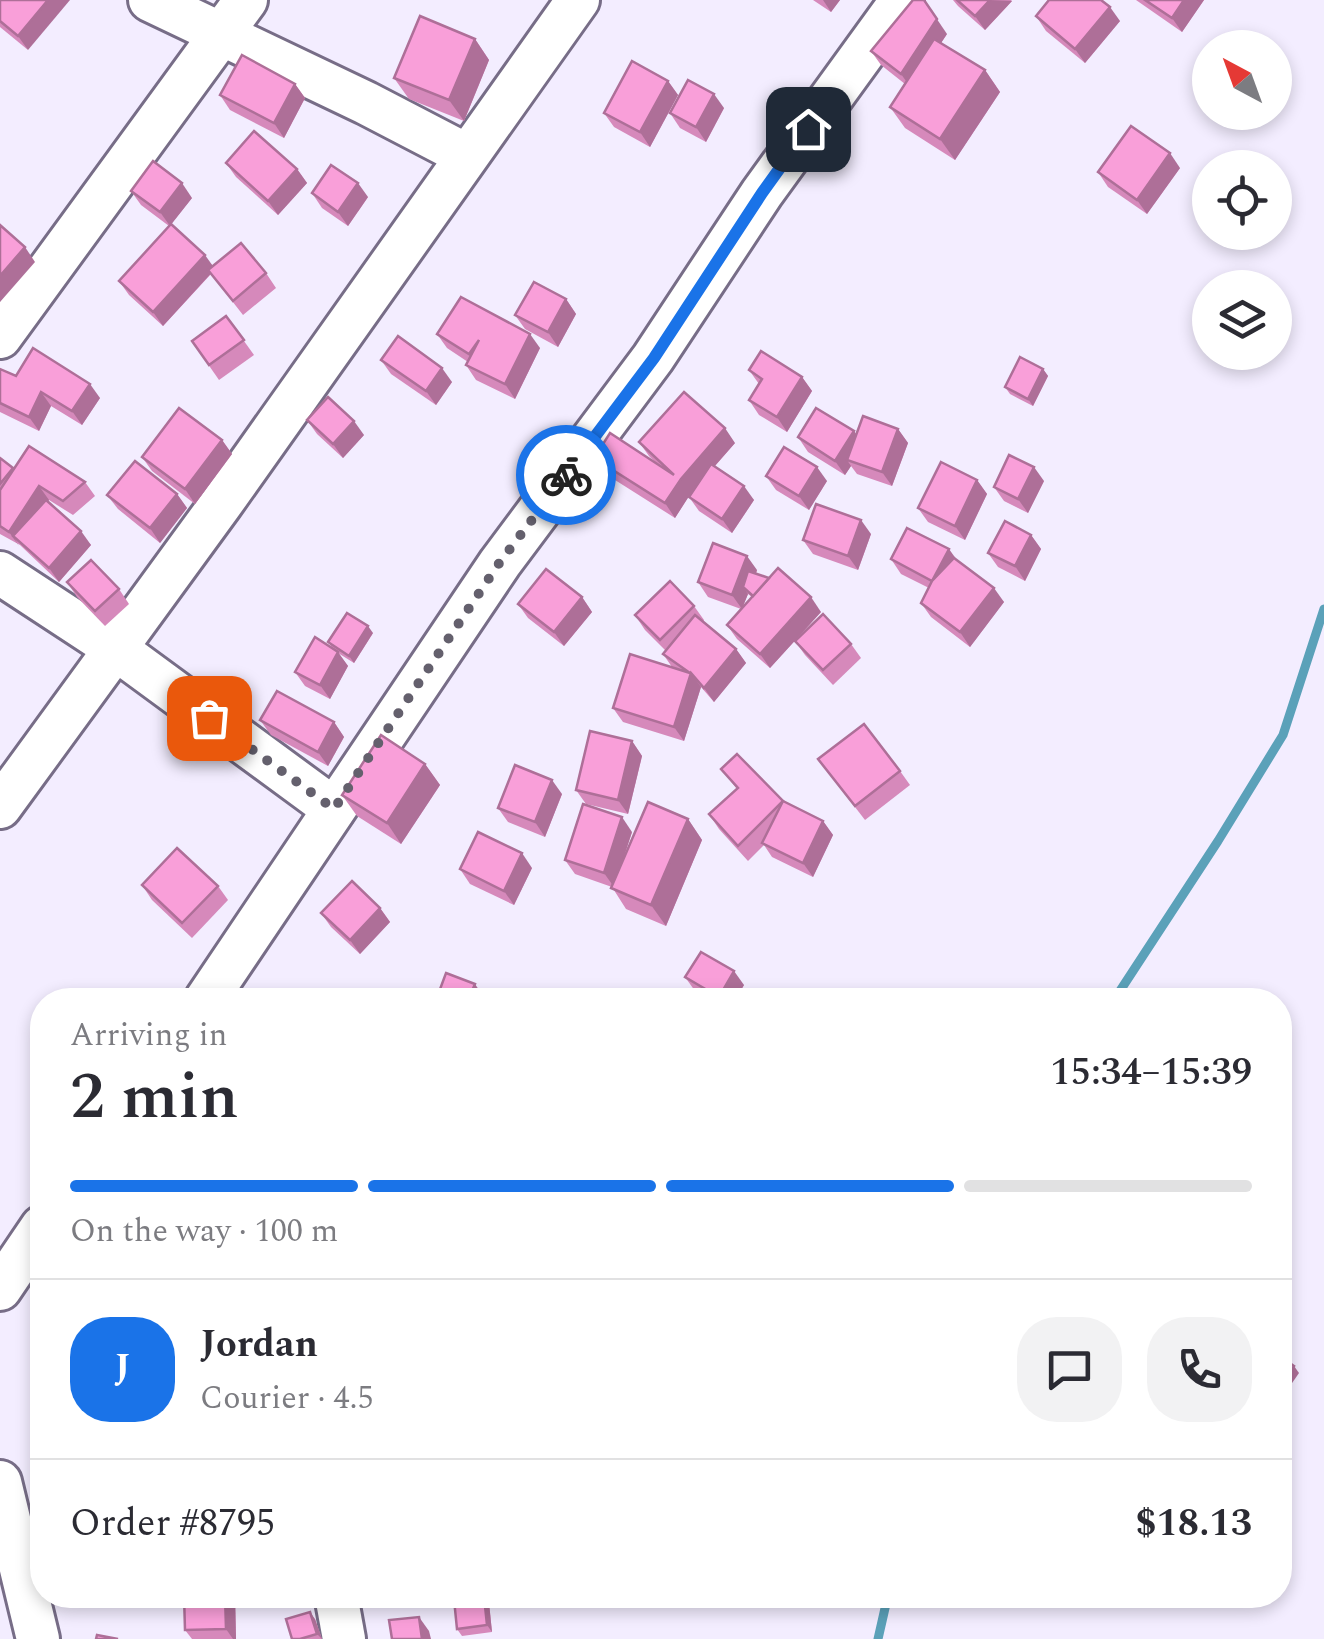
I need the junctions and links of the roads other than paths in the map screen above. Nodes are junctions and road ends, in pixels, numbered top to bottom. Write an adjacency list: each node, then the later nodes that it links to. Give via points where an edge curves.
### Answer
1 (150, 0): 5 (street)
2 (246, 0): 5 (street)
3 (578, 0): 6 (street)
4 (902, 0): 11 (street, via 762,193 654,358 500,562)
5 (220, 35): 6 (street); 7 (street)
6 (466, 155): 9 (street)
7 (0, 337)
8 (0, 572): 9 (street)
9 (116, 649): 10 (street); 11 (street)
10 (0, 807)
11 (334, 809): 12 (street)
12 (214, 988)
13 (30, 1244): 14 (street)
14 (0, 1288)
15 (0, 1482): 16 (street)
16 (30, 1606)
17 (30, 1608): 19 (street)
18 (338, 1608): 20 (street)
19 (38, 1639)
20 (344, 1639)

